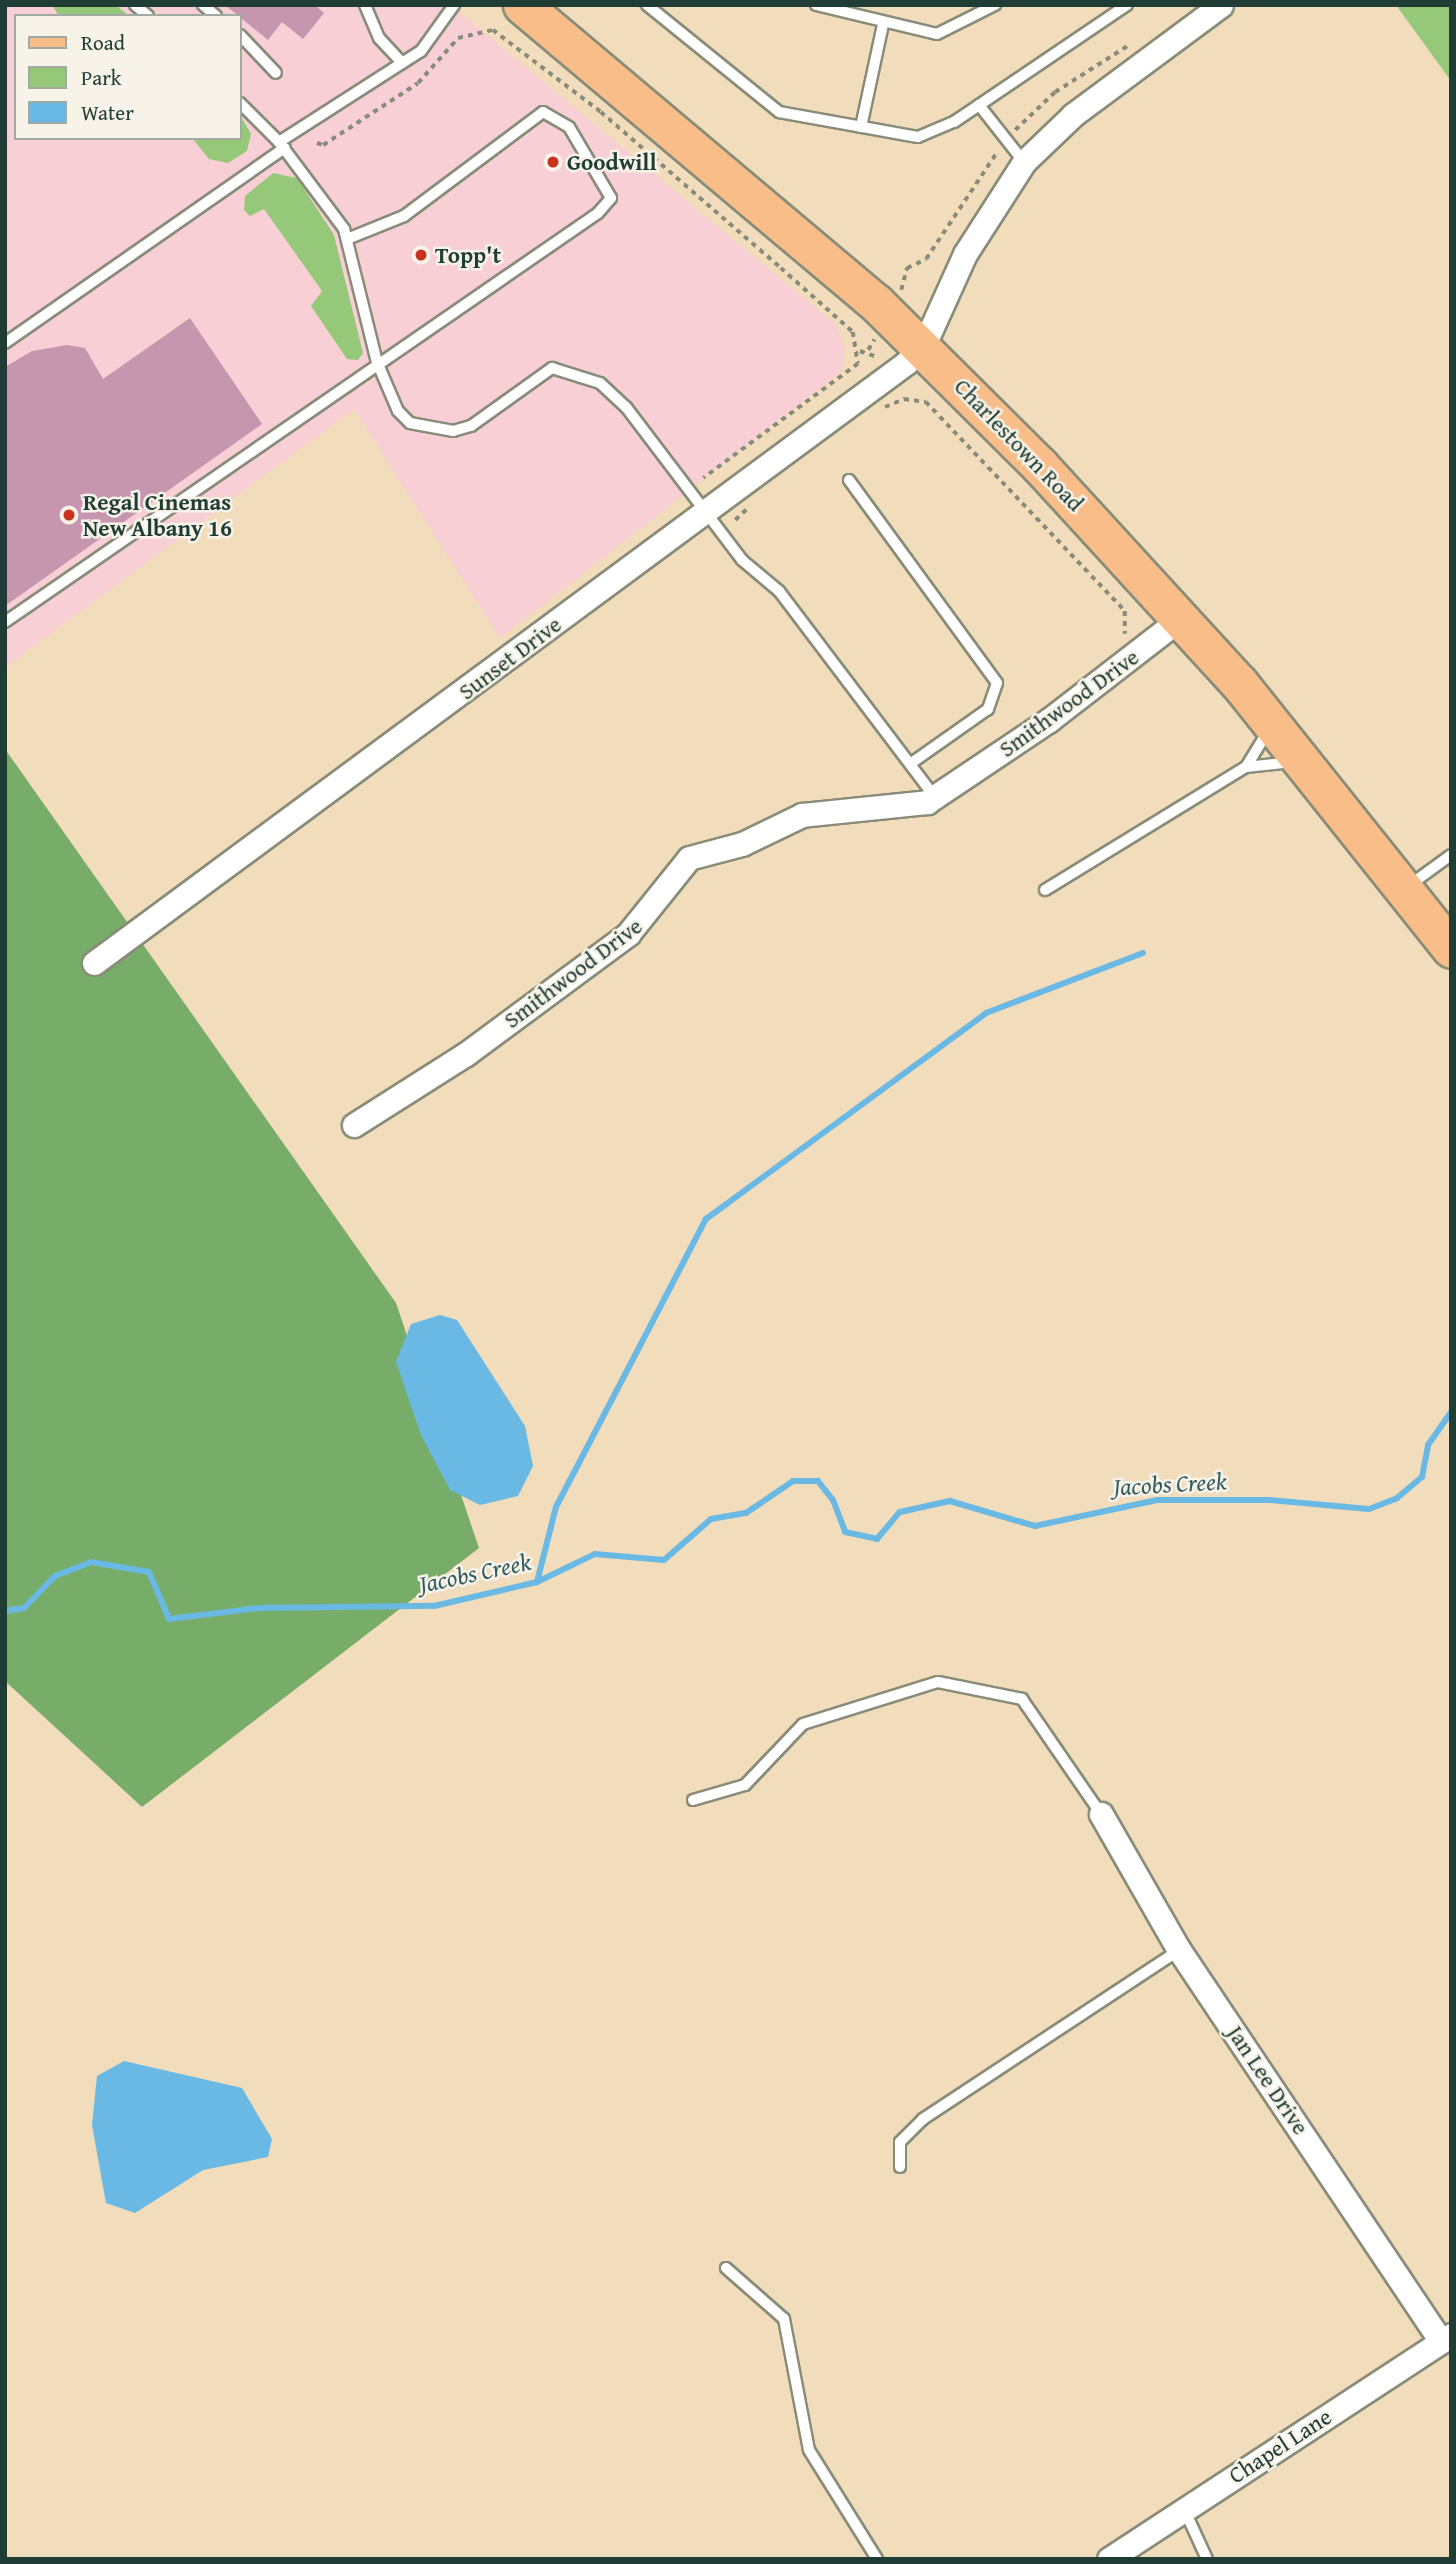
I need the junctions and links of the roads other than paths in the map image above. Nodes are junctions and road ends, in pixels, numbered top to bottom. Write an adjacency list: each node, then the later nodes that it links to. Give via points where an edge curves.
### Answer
1 (365, 5): 11 (lane, via 379,38)
2 (454, 5): 11 (lane, via 421,51)
3 (522, 5): 20 (main road, Charlestown Road, via 750,192)
4 (647, 5): 15 (lane, via 779,112)
5 (816, 5): 9 (lane)
6 (995, 5): 9 (lane, via 944,33)
7 (1127, 5): 14 (lane)
8 (1221, 5): 17 (street, via 1065,121)
9 (883, 24): 15 (lane)
10 (242, 37): 12 (lane)
11 (402, 63): 16 (lane)
12 (276, 73)
13 (242, 105): 16 (lane)
14 (979, 105): 15 (lane, via 918,136); 17 (lane)
15 (861, 127)
16 (282, 145): 18 (lane, via 327,200); 19 (lane)
17 (1024, 162): 20 (street, via 965,254)
18 (347, 239): 21 (lane); 21 (lane, via 404,216 543,112 563,122 606,180 611,198 603,209)
19 (5, 343)
20 (923, 347): 23 (street, Sunset Drive, via 796,450); 24 (main road, Charlestown Road)
21 (377, 362): 23 (lane, via 385,391 410,423 453,431 471,426 552,368 587,376 615,395); 25 (lane)
22 (849, 480): 28 (lane, via 997,683 988,709)
23 (707, 511): 28 (lane, via 742,560 779,590); 35 (street, Sunset Drive)
24 (1181, 618): 26 (main road, Charlestown Road); 30 (street, Smithwood Drive, via 1049,720)
25 (5, 622)
26 (1273, 723): 27 (main road, Charlestown Road); 29 (lane)
27 (1304, 761): 29 (lane); 32 (main road, Charlestown Road)
28 (910, 764): 30 (lane)
29 (1246, 767): 33 (lane)
30 (935, 797): 36 (street, Smithwood Drive, via 906,808 802,815 742,844 689,858 628,934 466,1054)
31 (1451, 855): 32 (lane)
32 (1405, 888): 34 (main road, Charlestown Road)
33 (1045, 890)
34 (1451, 949)
35 (94, 963)
36 (354, 1125)
37 (693, 1800): 38 (lane, via 745,1785 803,1724 938,1682 1022,1699)
38 (1101, 1814): 39 (street, Jan Lee Drive)
39 (1180, 1950): 40 (lane, via 923,2119 900,2142); 42 (street, Jan Lee Drive)
40 (900, 2167)
41 (726, 2268): 44 (lane, via 784,2319 809,2450)
42 (1446, 2338): 43 (street, Chapel Lane)
43 (1184, 2509): 45 (street, Chapel Lane); 46 (lane)
44 (877, 2559)
45 (1110, 2559)
46 (1207, 2559)

